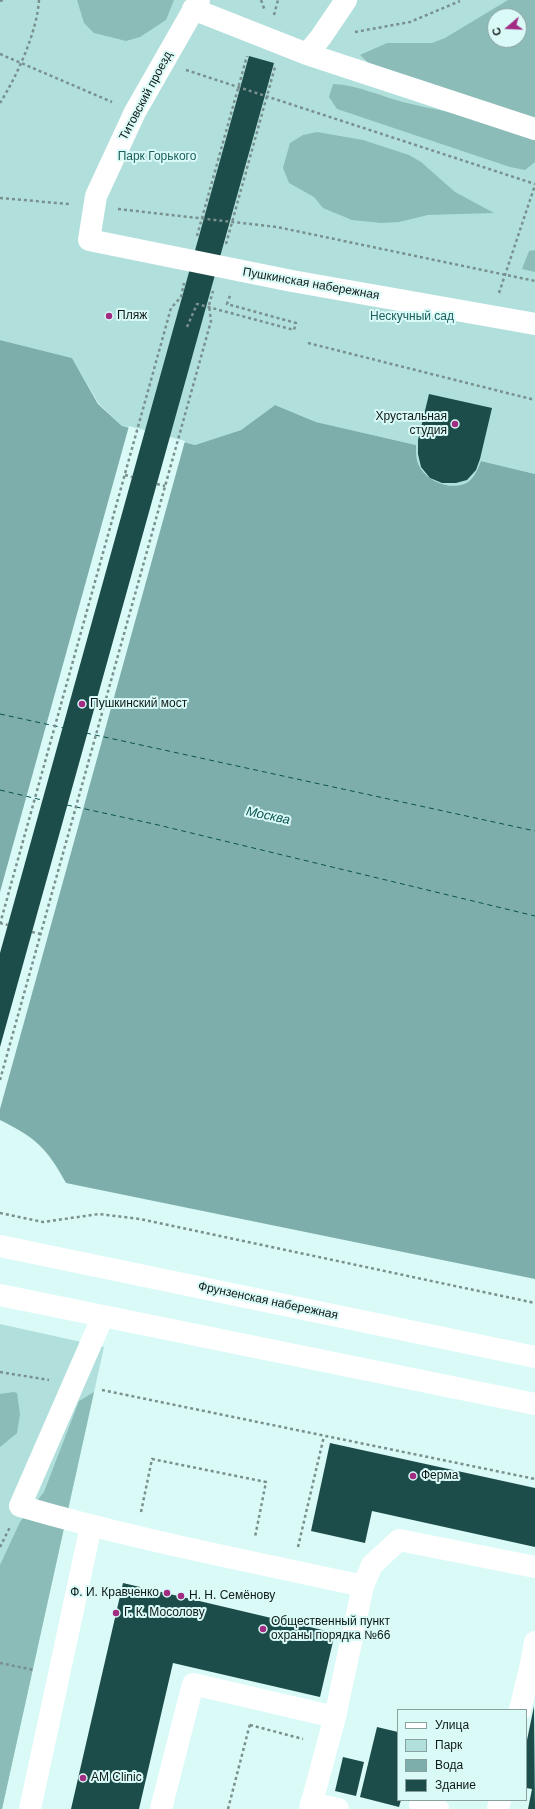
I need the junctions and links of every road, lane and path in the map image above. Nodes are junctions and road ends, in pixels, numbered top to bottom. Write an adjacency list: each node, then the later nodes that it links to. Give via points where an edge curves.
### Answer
1 (3, 0): 4 (path)
2 (39, 0): 11 (path, via 34,28)
3 (346, 0): 7 (main road)
4 (0, 1)
5 (460, 1): 7 (path, via 410,22)
6 (196, 5): 9 (main road); 12 (main road, Титовский проезд)
7 (321, 37): 9 (main road)
8 (0, 54): 11 (path)
9 (307, 54): 16 (main road)
10 (248, 55): 21 (path)
11 (20, 63): 14 (path); 15 (path)
12 (163, 63): 15 (main road, Титовский проезд); 17 (path)
13 (276, 64): 22 (path)
14 (0, 103)
15 (135, 112): 19 (main road, Титовский проезд, via 96,196)
16 (535, 129)
17 (535, 184): 23 (path)
18 (0, 198): 19 (path)
19 (94, 206): 20 (main road, Титовский проезд); 23 (path, via 278,227)
20 (89, 240): 28 (main road, Пушкинская набережная, via 292,282)
21 (195, 244)
22 (226, 245)
23 (505, 275): 24 (path); 28 (path)
24 (535, 281)
25 (185, 282): 33 (path, via 181,297 171,308)
26 (214, 290): 36 (path, via 208,305 211,321)
27 (231, 292): 30 (path, via 227,304 296,323 294,330 198,304)
28 (492, 317): 29 (main road, Пушкинская набережная)
29 (535, 324)
30 (187, 327)
31 (308, 343): 32 (path)
32 (535, 400)
33 (125, 475): 34 (path); 37 (path)
34 (132, 477)
35 (157, 484): 36 (path)
36 (165, 486): 40 (path)
37 (0, 923): 38 (path)
38 (8, 925)
39 (32, 932): 40 (path)
40 (40, 934): 41 (path)
41 (0, 1080)
42 (0, 1213): 45 (path, via 42,1222 99,1214 140,1219)
43 (0, 1246): 47 (main road, Фрунзенская набережная)
44 (0, 1295): 46 (main road)
45 (535, 1303)
46 (103, 1316): 51 (main road); 54 (main road, via 20,1506)
47 (535, 1357)
48 (0, 1372): 49 (path)
49 (49, 1380)
50 (102, 1390): 52 (path)
51 (535, 1404)
52 (324, 1436): 53 (path); 58 (path)
53 (535, 1478)
54 (91, 1526): 55 (main road); 68 (main road)
55 (136, 1536): 56 (main road); 56 (path, via 152,1459 266,1482)
56 (250, 1562): 58 (main road)
57 (535, 1567): 59 (main road, via 399,1540 372,1565)
58 (292, 1571): 59 (main road)
59 (363, 1586): 64 (main road)
60 (535, 1642): 61 (main road)
61 (533, 1665): 63 (main road)
62 (257, 1699): 64 (main road); 65 (path); 69 (main road, via 193,1684)
63 (520, 1709)
64 (335, 1717): 67 (main road)
65 (250, 1725): 66 (path, via 303,1739); 70 (path)
66 (301, 1746)
67 (310, 1806): 71 (main road)
68 (30, 1809)
69 (161, 1809)
70 (228, 1809)
71 (338, 1809)

